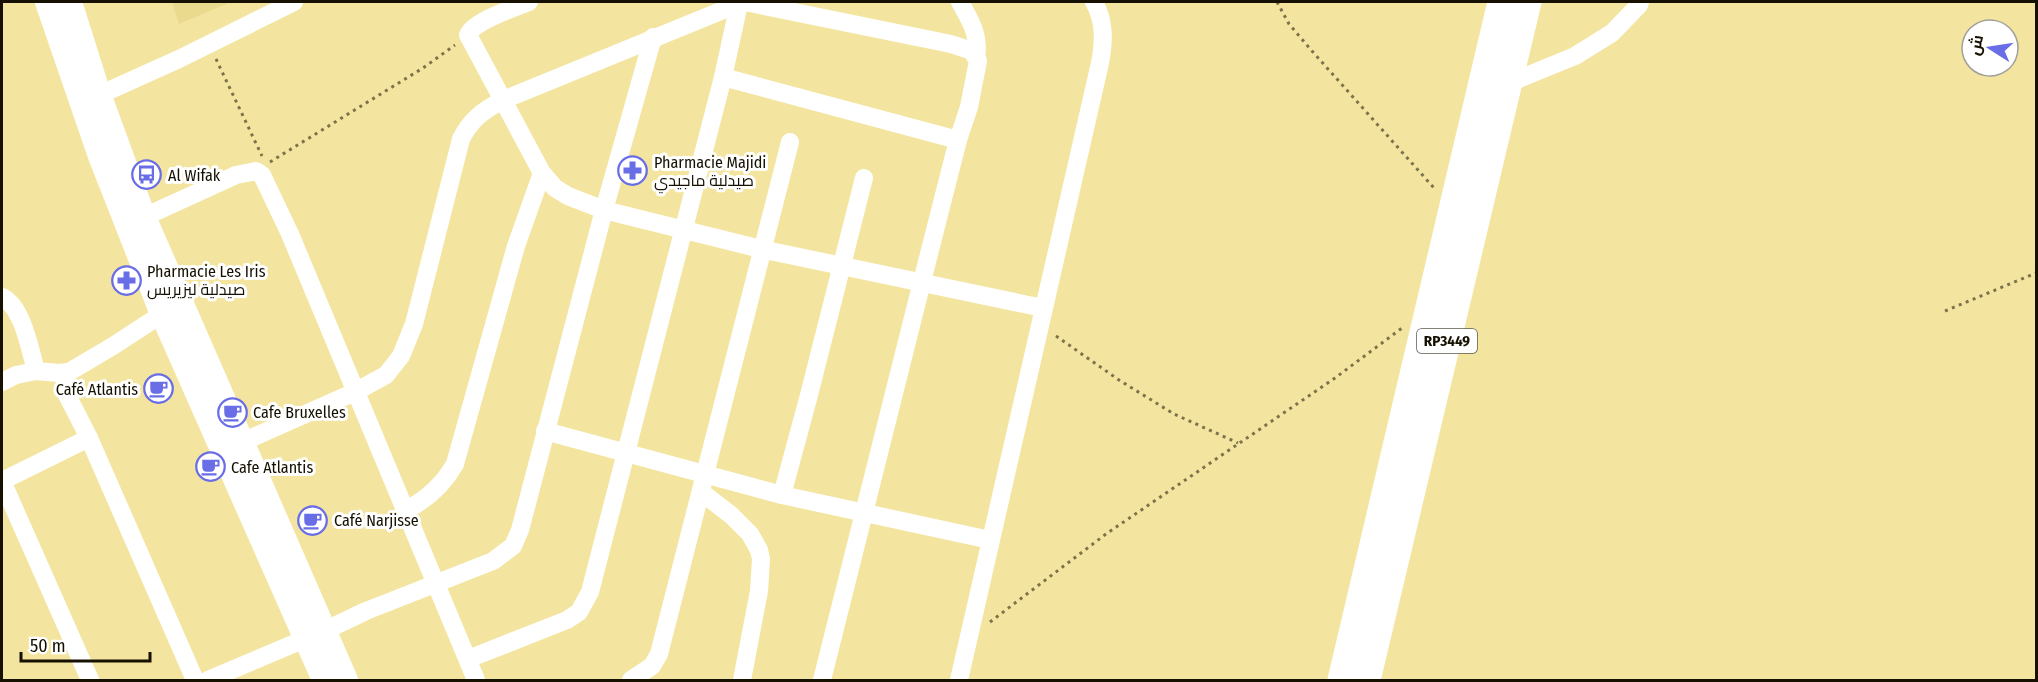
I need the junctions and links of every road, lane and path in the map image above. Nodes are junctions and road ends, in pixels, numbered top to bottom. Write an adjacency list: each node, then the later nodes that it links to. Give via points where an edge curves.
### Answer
1 (46, 2): 18 (main road)
2 (70, 2): 18 (main road)
3 (294, 2): 14 (street)
4 (529, 2): 12 (street, via 478,24)
5 (742, 2): 13 (street); 15 (street, via 951,44 972,51); 16 (street)
6 (960, 2): 15 (street, via 975,31)
7 (1094, 2): 35 (street, via 1104,32 1103,47)
8 (1277, 2): 24 (path, via 1289,24)
9 (1501, 2): 66 (highway, RP3449)
10 (1528, 2): 17 (highway, RP3449)
11 (1640, 2): 17 (street, via 1612,33 1575,56)
12 (468, 35): 14 (path, via 423,68 266,165); 19 (street)
13 (653, 37): 19 (street); 25 (street)
14 (208, 44): 18 (street)
15 (976, 57): 20 (street, via 976,78)
16 (723, 77): 20 (street); 27 (street)
17 (1509, 84): 67 (highway, RP3449)
18 (90, 98): 26 (main road); 34 (main road)
19 (502, 99): 22 (street); 40 (street, via 479,114 461,139 414,324 401,356 386,375)
20 (958, 140): 31 (street)
21 (790, 142): 28 (street)
22 (542, 173): 25 (street, via 568,196); 49 (street, via 516,246 455,464 432,494)
23 (864, 178): 29 (street)
24 (1440, 195)
25 (604, 210): 27 (street); 41 (street)
26 (144, 217): 40 (street, via 236,175 250,171 260,174 290,234); 44 (main road)
27 (683, 230): 28 (street); 45 (street)
28 (761, 249): 29 (street); 47 (street)
29 (842, 266): 31 (street); 48 (street)
30 (2037, 273): 33 (path)
31 (922, 281): 35 (street); 50 (street)
32 (2, 295): 37 (street, via 17,312)
33 (1945, 311)
34 (162, 314): 38 (street); 44 (main road)
35 (1041, 316): 43 (path, via 1119,380 1174,414); 51 (street)
36 (1404, 326): 43 (path)
37 (36, 371): 38 (street); 39 (street)
38 (64, 373): 42 (street, via 66,393)
39 (2, 382)
40 (355, 392): 44 (street); 49 (street)
41 (545, 430): 45 (street); 52 (street, via 513,546 488,563)
42 (89, 438): 46 (street); 57 (street)
43 (1238, 443): 54 (path, via 1106,534)
44 (233, 447): 53 (main road)
45 (626, 453): 47 (street); 55 (street, via 593,581 579,612)
46 (2, 481): 56 (street)
47 (704, 483): 48 (street); 62 (street, via 659,654 652,666); 63 (street, via 750,534 762,559)
48 (782, 495): 50 (street)
49 (406, 510): 52 (street)
50 (864, 514): 51 (street); 64 (street)
51 (990, 540): 54 (street)
52 (437, 583): 53 (street); 55 (street)
53 (314, 635): 58 (street); 59 (main road); 60 (main road)
54 (967, 640): 65 (street)
55 (468, 659): 61 (street)
56 (90, 681)
57 (195, 681)
58 (208, 681)
59 (324, 681)
60 (346, 681)
61 (477, 681)
62 (631, 681)
63 (742, 681)
64 (822, 681)
65 (959, 681)
66 (1341, 681)
67 (1367, 681)

